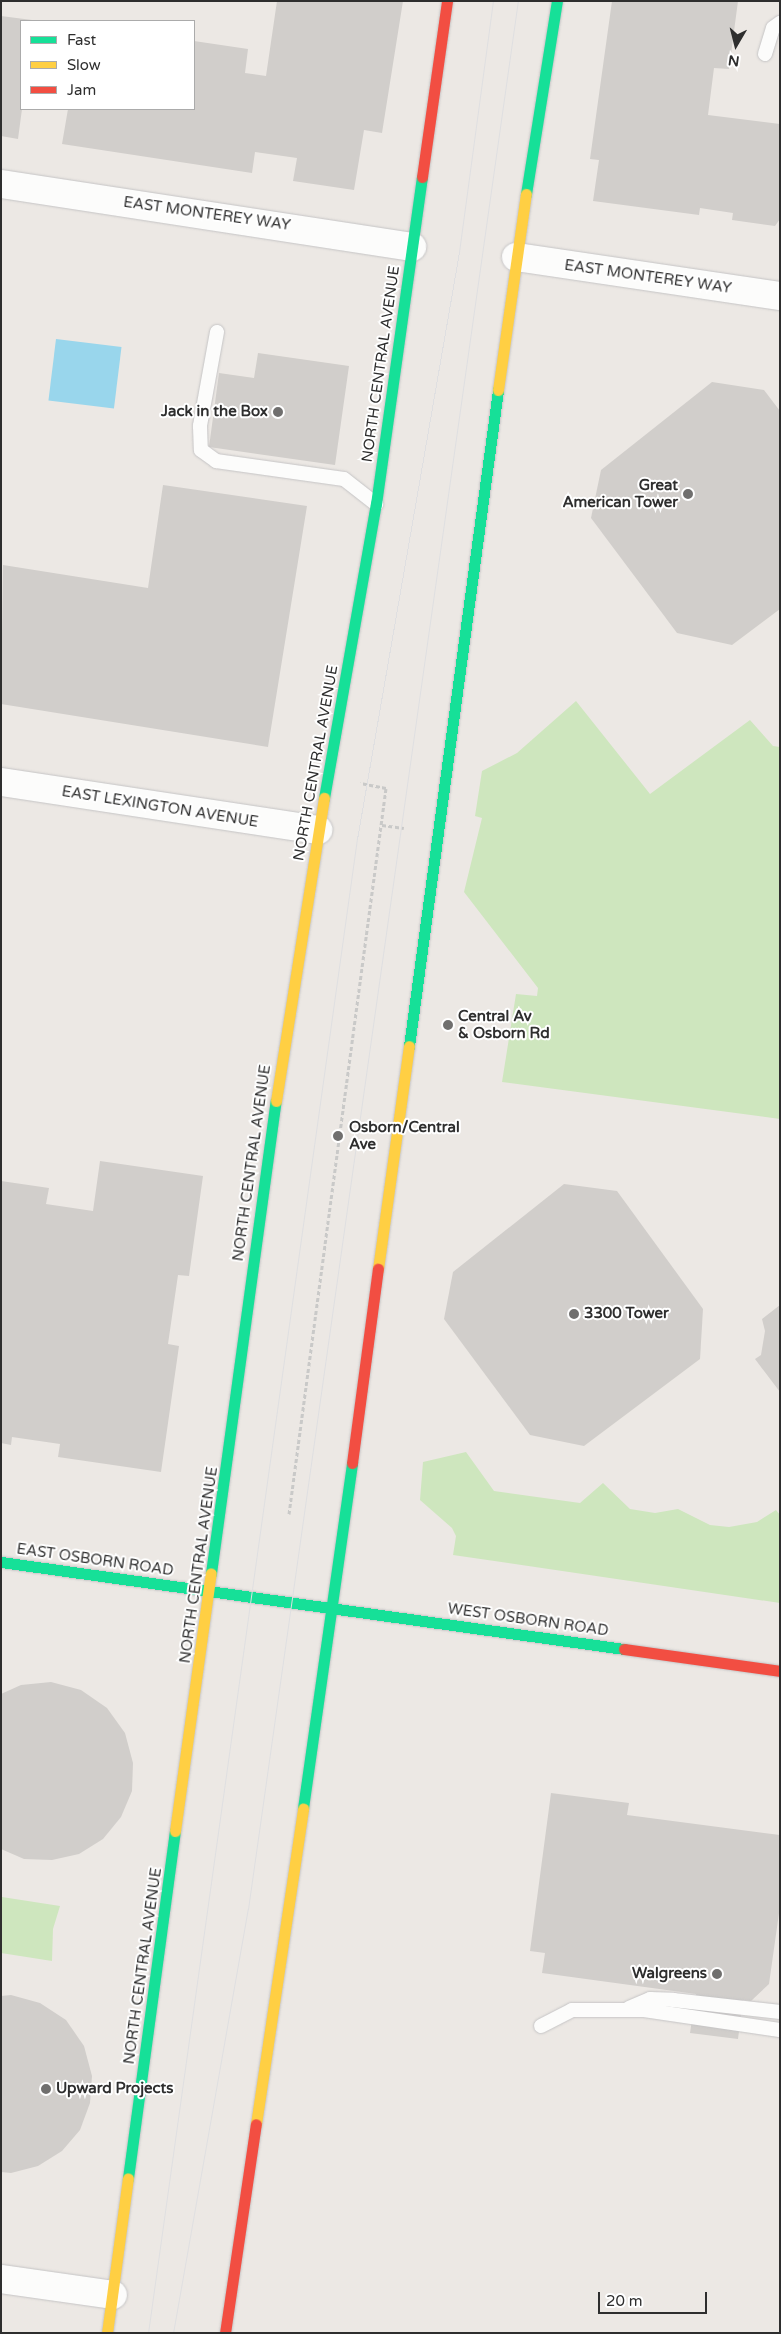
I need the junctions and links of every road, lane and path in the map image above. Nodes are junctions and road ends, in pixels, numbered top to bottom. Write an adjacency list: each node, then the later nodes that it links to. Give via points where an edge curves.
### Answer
1 (447, 1): 6 (main road, NORTH CENTRAL AVENUE)
2 (557, 1): 7 (main road)
3 (780, 23): 4 (lane, via 772,28)
4 (765, 54)
5 (1, 184): 6 (street, EAST MONTEREY WAY)
6 (412, 247): 10 (main road, NORTH CENTRAL AVENUE)
7 (516, 257): 8 (street, EAST MONTEREY WAY); 20 (main road)
8 (780, 296)
9 (217, 332): 10 (lane, via 200,426 201,450 216,461 344,479)
10 (376, 504): 15 (main road, NORTH CENTRAL AVENUE)
11 (1, 782): 15 (street, EAST LEXINGTON AVENUE)
12 (354, 782): 13 (path, via 386,788)
13 (382, 825): 14 (path); 16 (path)
14 (408, 829)
15 (318, 830): 18 (main road, NORTH CENTRAL AVENUE, via 267,1159)
16 (290, 1514)
17 (1, 1562): 18 (main road, EAST OSBORN ROAD)
18 (211, 1592): 19 (main road, EAST OSBORN ROAD); 27 (main road, NORTH CENTRAL AVENUE)
19 (273, 1600): 20 (main road, WEST OSBORN ROAD)
20 (332, 1609): 21 (main road, WEST OSBORN ROAD); 29 (main road)
21 (780, 1671)
22 (624, 2010): 23 (lane, via 650,1999); 24 (lane, via 572,2010); 25 (lane)
23 (780, 2012)
24 (542, 2026)
25 (780, 2030)
26 (1, 2279): 27 (street)
27 (112, 2295): 28 (main road, NORTH CENTRAL AVENUE)
28 (107, 2333)
29 (225, 2333)

